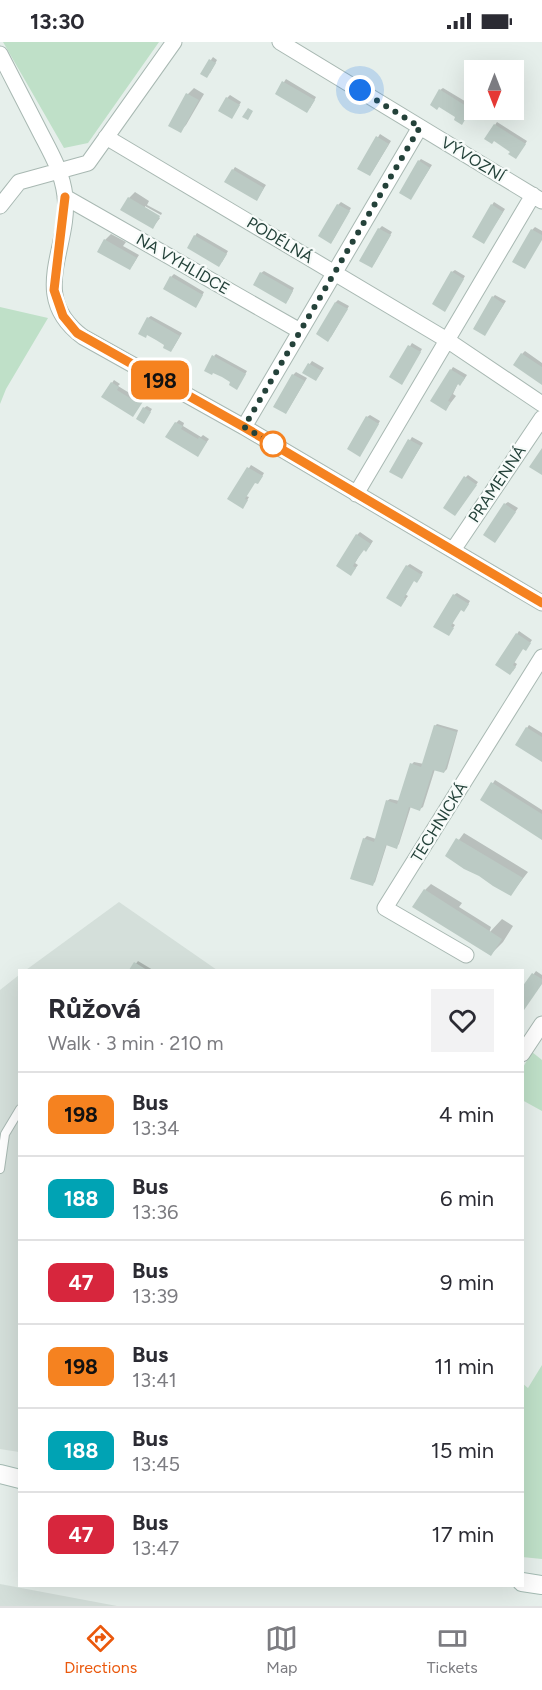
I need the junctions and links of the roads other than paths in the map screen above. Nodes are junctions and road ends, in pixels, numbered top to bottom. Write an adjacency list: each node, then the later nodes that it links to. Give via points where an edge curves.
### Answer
1 (174, 42): 5 (street)
2 (280, 42): 4 (street, VÝVOZNÍ)
3 (0, 54): 6 (street)
4 (420, 127): 8 (street, VÝVOZNÍ); 10 (street)
5 (106, 137): 6 (street, via 88,163); 10 (street, PODÉLNÁ)
6 (60, 170): 7 (street); 9 (street, via 19,183)
7 (65, 197): 11 (street, NA VYHLÍDCE); 15 (street, via 53,282 67,322 83,337)
8 (537, 198): 12 (street)
9 (0, 206)
10 (334, 272): 11 (street); 12 (street, PODÉLNÁ)
11 (300, 331): 15 (street)
12 (447, 340): 13 (street, PODÉLNÁ); 16 (street)
13 (542, 404)
14 (542, 418): 17 (street, PRAMENNÁ)
15 (244, 427): 16 (street)
16 (356, 494): 17 (street)
17 (453, 550): 18 (street)
18 (542, 603)
19 (542, 657): 20 (street, TECHNICKÁ, via 385,908)
20 (466, 955)
21 (542, 1024): 22 (street)
22 (524, 1051)
23 (18, 1112): 24 (lane, via 5,1134)
24 (0, 1169)
25 (0, 1474): 26 (main road)
26 (18, 1478)
27 (524, 1582): 28 (main road)
28 (542, 1585)

